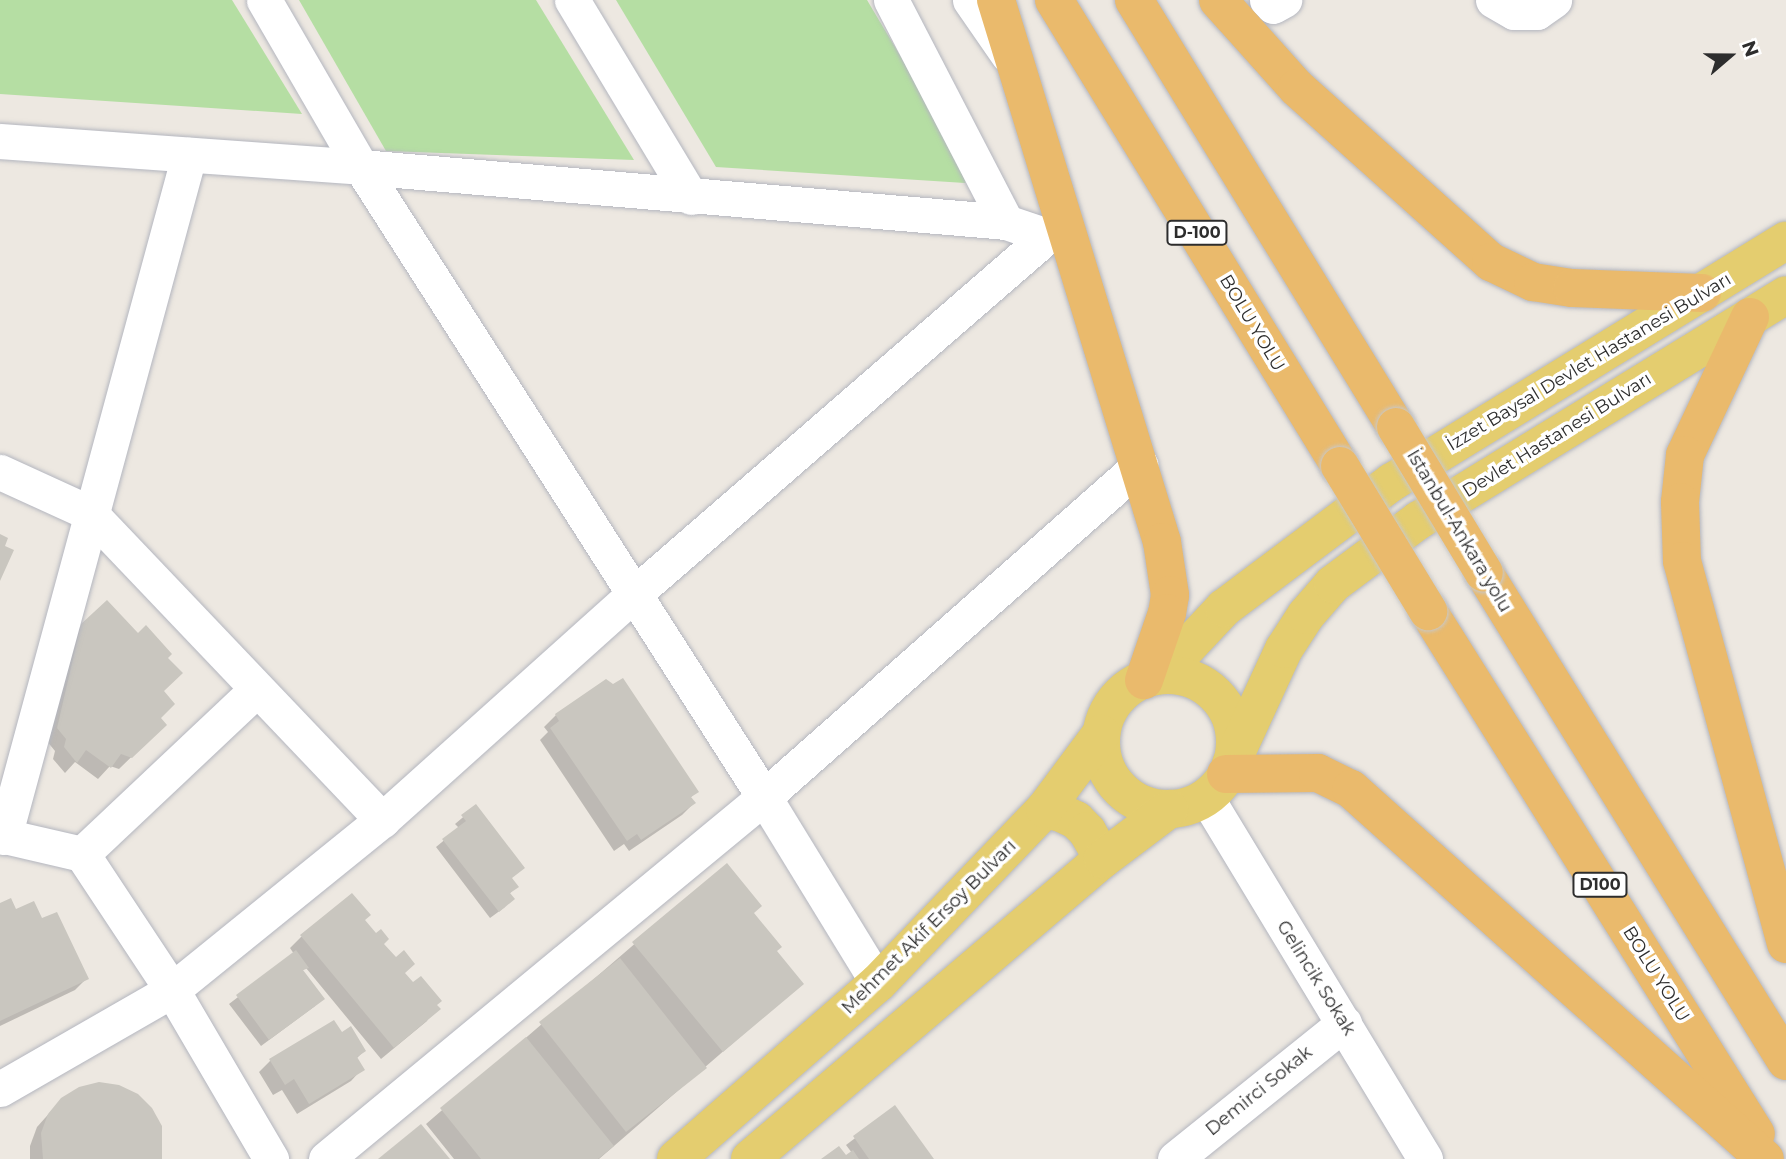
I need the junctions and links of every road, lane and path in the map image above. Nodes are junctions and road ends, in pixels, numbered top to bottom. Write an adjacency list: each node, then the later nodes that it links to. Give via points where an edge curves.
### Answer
1 (264, 0): 16 (street)
2 (572, 0): 17 (street)
3 (891, 0): 18 (street)
4 (970, 0): 13 (street)
5 (996, 0): 13 (highway)
6 (1054, 0): 25 (highway, BOLU YOLU / D-100)
7 (1134, 0): 44 (highway, İstanbul-Ankara yolu, bridge)
8 (1218, 0): 21 (highway, via 1297,88 1491,262 1533,282 1572,288)
9 (1267, 0): 10 (street, via 1273,6)
10 (1284, 0)
11 (1493, 0): 12 (street, via 1514,12 1538,12)
12 (1554, 0)
13 (1019, 71): 19 (highway)
14 (0, 141): 15 (street)
15 (189, 155): 16 (street); 27 (street)
16 (361, 167): 17 (street); 28 (street)
17 (691, 197): 18 (street)
18 (1006, 222): 19 (street)
19 (1058, 233): 24 (highway); 28 (street)
20 (1786, 241): 21 (main road, İzzet Baysal Devlet Hastanesi Bulvarı)
21 (1702, 293): 29 (main road, İzzet Baysal Devlet Hastanesi Bulvarı, via 1392,482 1224,608)
22 (1786, 295): 23 (main road)
23 (1750, 317): 32 (main road, Devlet Hastanesi Bulvarı, via 1419,520 1334,584 1284,649); 40 (highway, via 1685,455 1680,502 1682,561)
24 (1140, 465): 29 (highway, via 1162,542 1170,595); 33 (street)
25 (1340, 466): 53 (highway, BOLU YOLU / D100, bridge)
26 (0, 472): 27 (street)
27 (90, 513): 30 (street); 37 (street)
28 (634, 595): 33 (street); 36 (street)
29 (1152, 678): 31 (main road, via 1121,694 1107,713); 32 (main road, via 1194,680 1220,700 1234,731)
30 (256, 690): 36 (street); 38 (street)
31 (1101, 734): 34 (main road, Mehmet Akif Ersoy Bulvarı); 35 (main road, via 1104,762 1118,787 1141,804)
32 (1221, 778): 35 (main road, via 1188,806); 43 (street, Gelincik Sokak); 52 (highway, via 1318,773 1351,789)
33 (764, 797): 41 (street); 47 (street)
34 (1045, 809): 39 (main road, via 1076,820); 41 (main road, Mehmet Akif Ersoy Bulvarı)
35 (1169, 809): 39 (main road)
36 (382, 820): 42 (street)
37 (2, 836): 38 (street)
38 (82, 854): 42 (street)
39 (1103, 859): 49 (main road)
40 (1786, 944)
41 (878, 983): 48 (main road, Mehmet Akif Ersoy Bulvarı)
42 (172, 990): 45 (street); 46 (street)
43 (1344, 1023): 50 (street, Demirci Sokak); 51 (street, Gelincik Sokak)
44 (1786, 1062)
45 (0, 1089)
46 (271, 1159)
47 (326, 1159)
48 (676, 1159)
49 (750, 1159)
50 (1175, 1159)
51 (1425, 1159)
52 (1765, 1159)
53 (1772, 1159)

